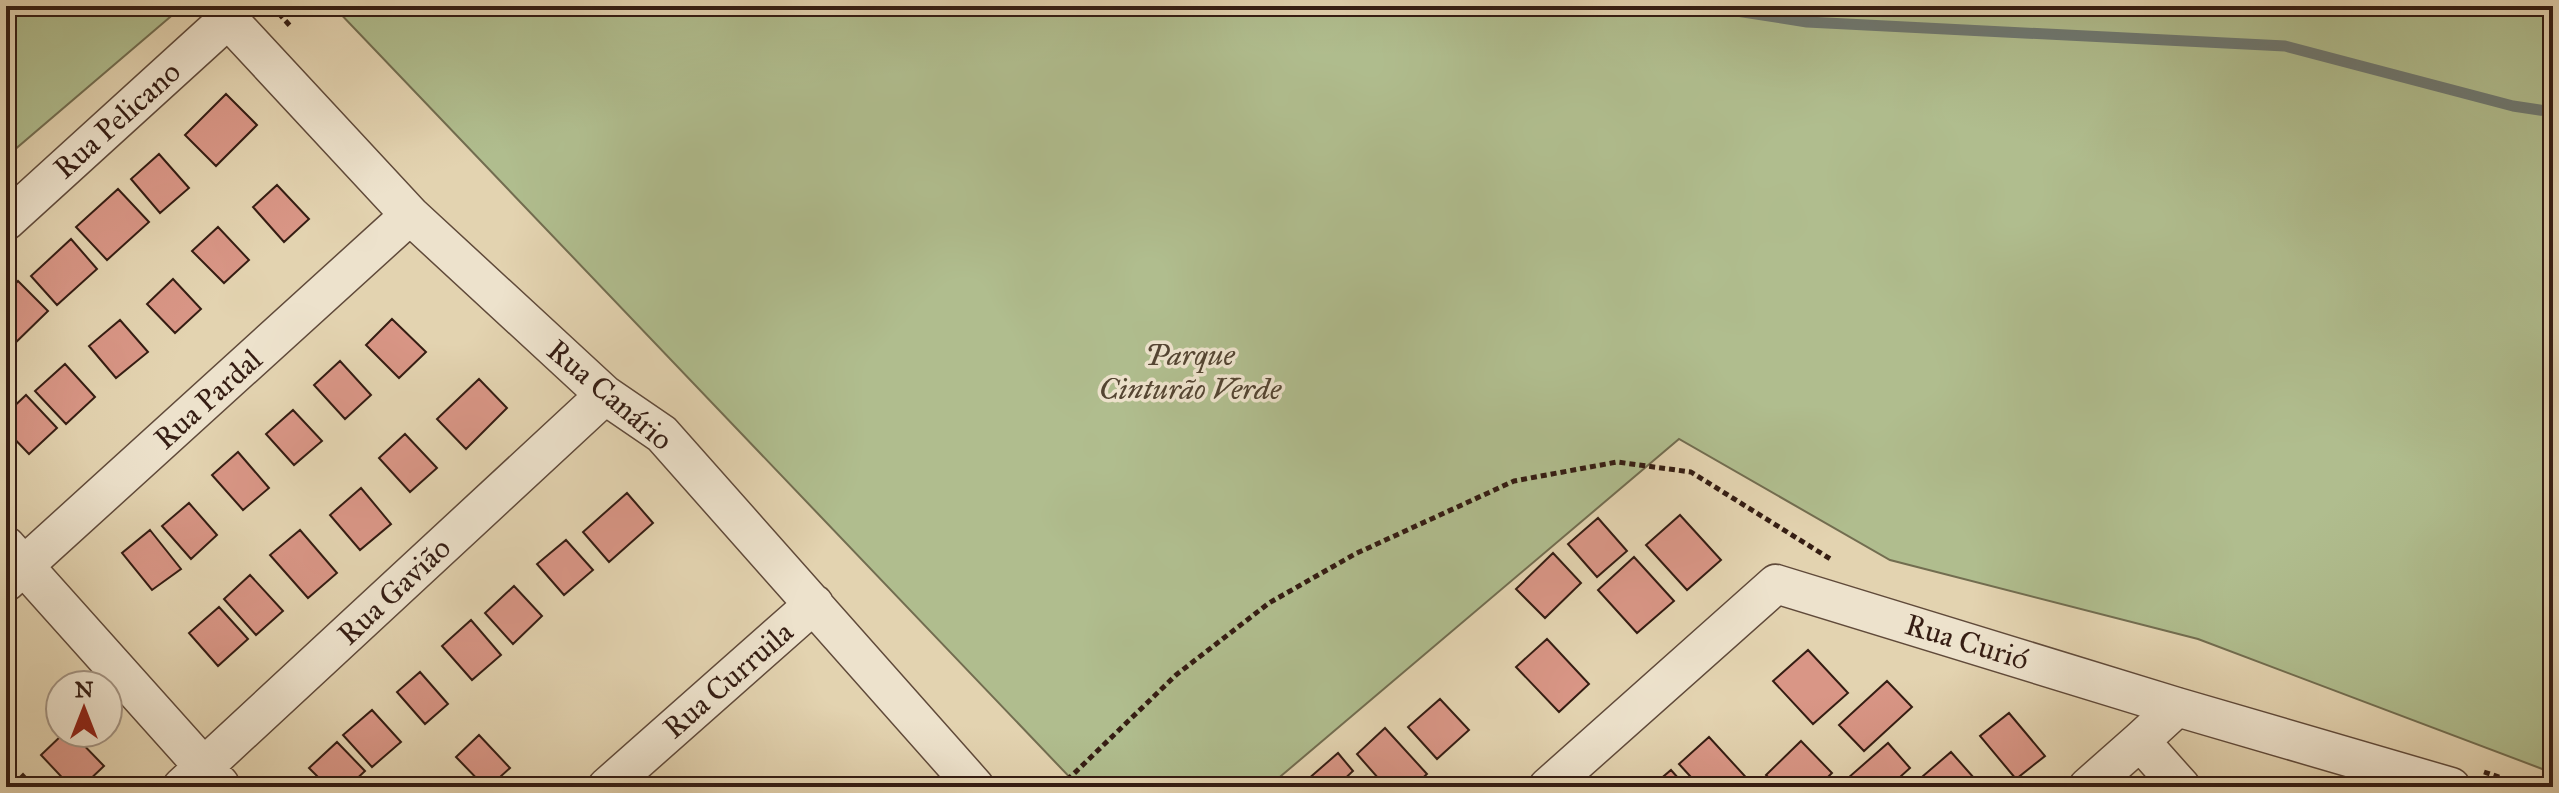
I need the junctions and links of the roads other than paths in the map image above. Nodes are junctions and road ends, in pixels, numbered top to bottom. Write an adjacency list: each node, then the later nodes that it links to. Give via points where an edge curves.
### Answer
1 (228, 19): 2 (street, Rua Canário); 3 (street, Rua Pelicano)
2 (410, 215): 4 (street, Rua Canário); 5 (street, Rua Pardal)
3 (6, 221)
4 (605, 395): 6 (street, Rua Canário, via 662,434); 9 (street, Rua Gavião)
5 (12, 565): 9 (street)
6 (814, 604): 10 (street, Rua Curruila); 11 (street, Rua Canário)
7 (2177, 707): 8 (street); 12 (street, Rua Curió, via 1776,584); 15 (street, Rua Curió)
8 (2140, 741): 13 (street); 14 (street)
9 (202, 780)
10 (607, 787)
11 (975, 787)
12 (1548, 787)
13 (2088, 787)
14 (2181, 787)
15 (2451, 787)

